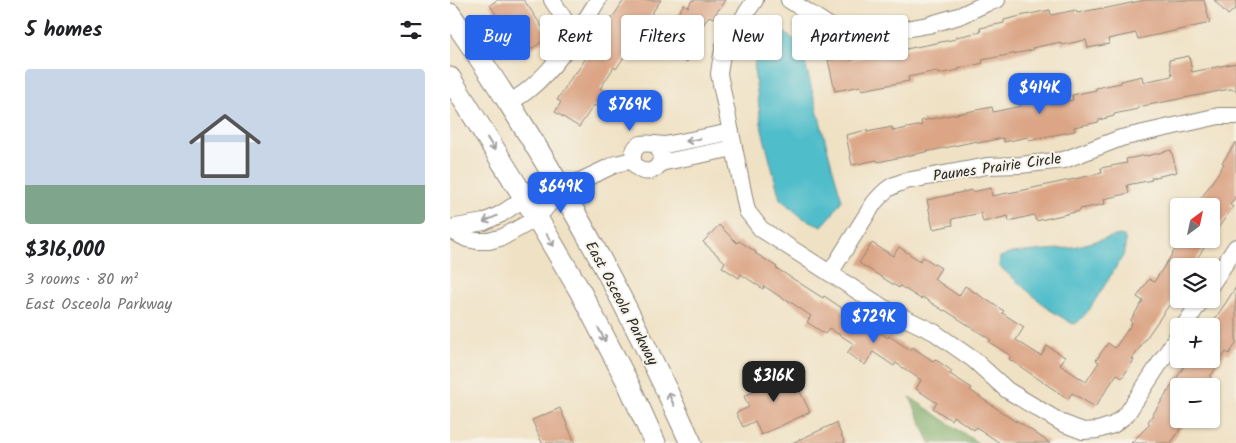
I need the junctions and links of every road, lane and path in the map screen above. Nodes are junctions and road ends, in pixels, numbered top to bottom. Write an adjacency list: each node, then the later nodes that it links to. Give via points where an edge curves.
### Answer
1 (552, 0): 7 (street)
2 (598, 0): 8 (street)
3 (755, 0): 13 (street, via 724,46 721,60 719,74)
4 (789, 0): 5 (street, via 847,37 928,25)
5 (997, 0)
6 (450, 14): 11 (main road, East Osceola Parkway)
7 (562, 15)
8 (588, 15)
9 (557, 60): 11 (street, via 529,90)
10 (450, 78): 18 (main road, one-way to 18)
11 (509, 103): 17 (main road, East Osceola Parkway)
12 (1236, 116): 23 (street, Paunes Prairie Circle, via 1219,116 1121,138 1064,160 987,166 893,185 874,203)
13 (732, 140): 14 (street, one-way to 14); 16 (street); 23 (street, via 746,211 761,229)
14 (655, 145): 15 (street, via 639,145); 16 (street, via 661,153)
15 (633, 160): 16 (street, via 636,167 649,171); 17 (street, via 616,164)
16 (660, 163)
17 (561, 190): 18 (street); 19 (street); 26 (main road, East Osceola Parkway, one-way to 17, via 631,317)
18 (525, 198): 19 (main road); 20 (street, one-way to 20, via 484,222)
19 (537, 218): 20 (street, via 489,241 467,239); 25 (main road, one-way to 25, via 584,300)
20 (450, 229)
21 (1236, 247): 22 (street)
22 (1220, 271)
23 (830, 273): 24 (street, via 884,308 934,332 974,360 1007,390 1062,424 1083,431 1113,425 1126,415)
24 (1170, 348)
25 (656, 443)
26 (692, 443)

